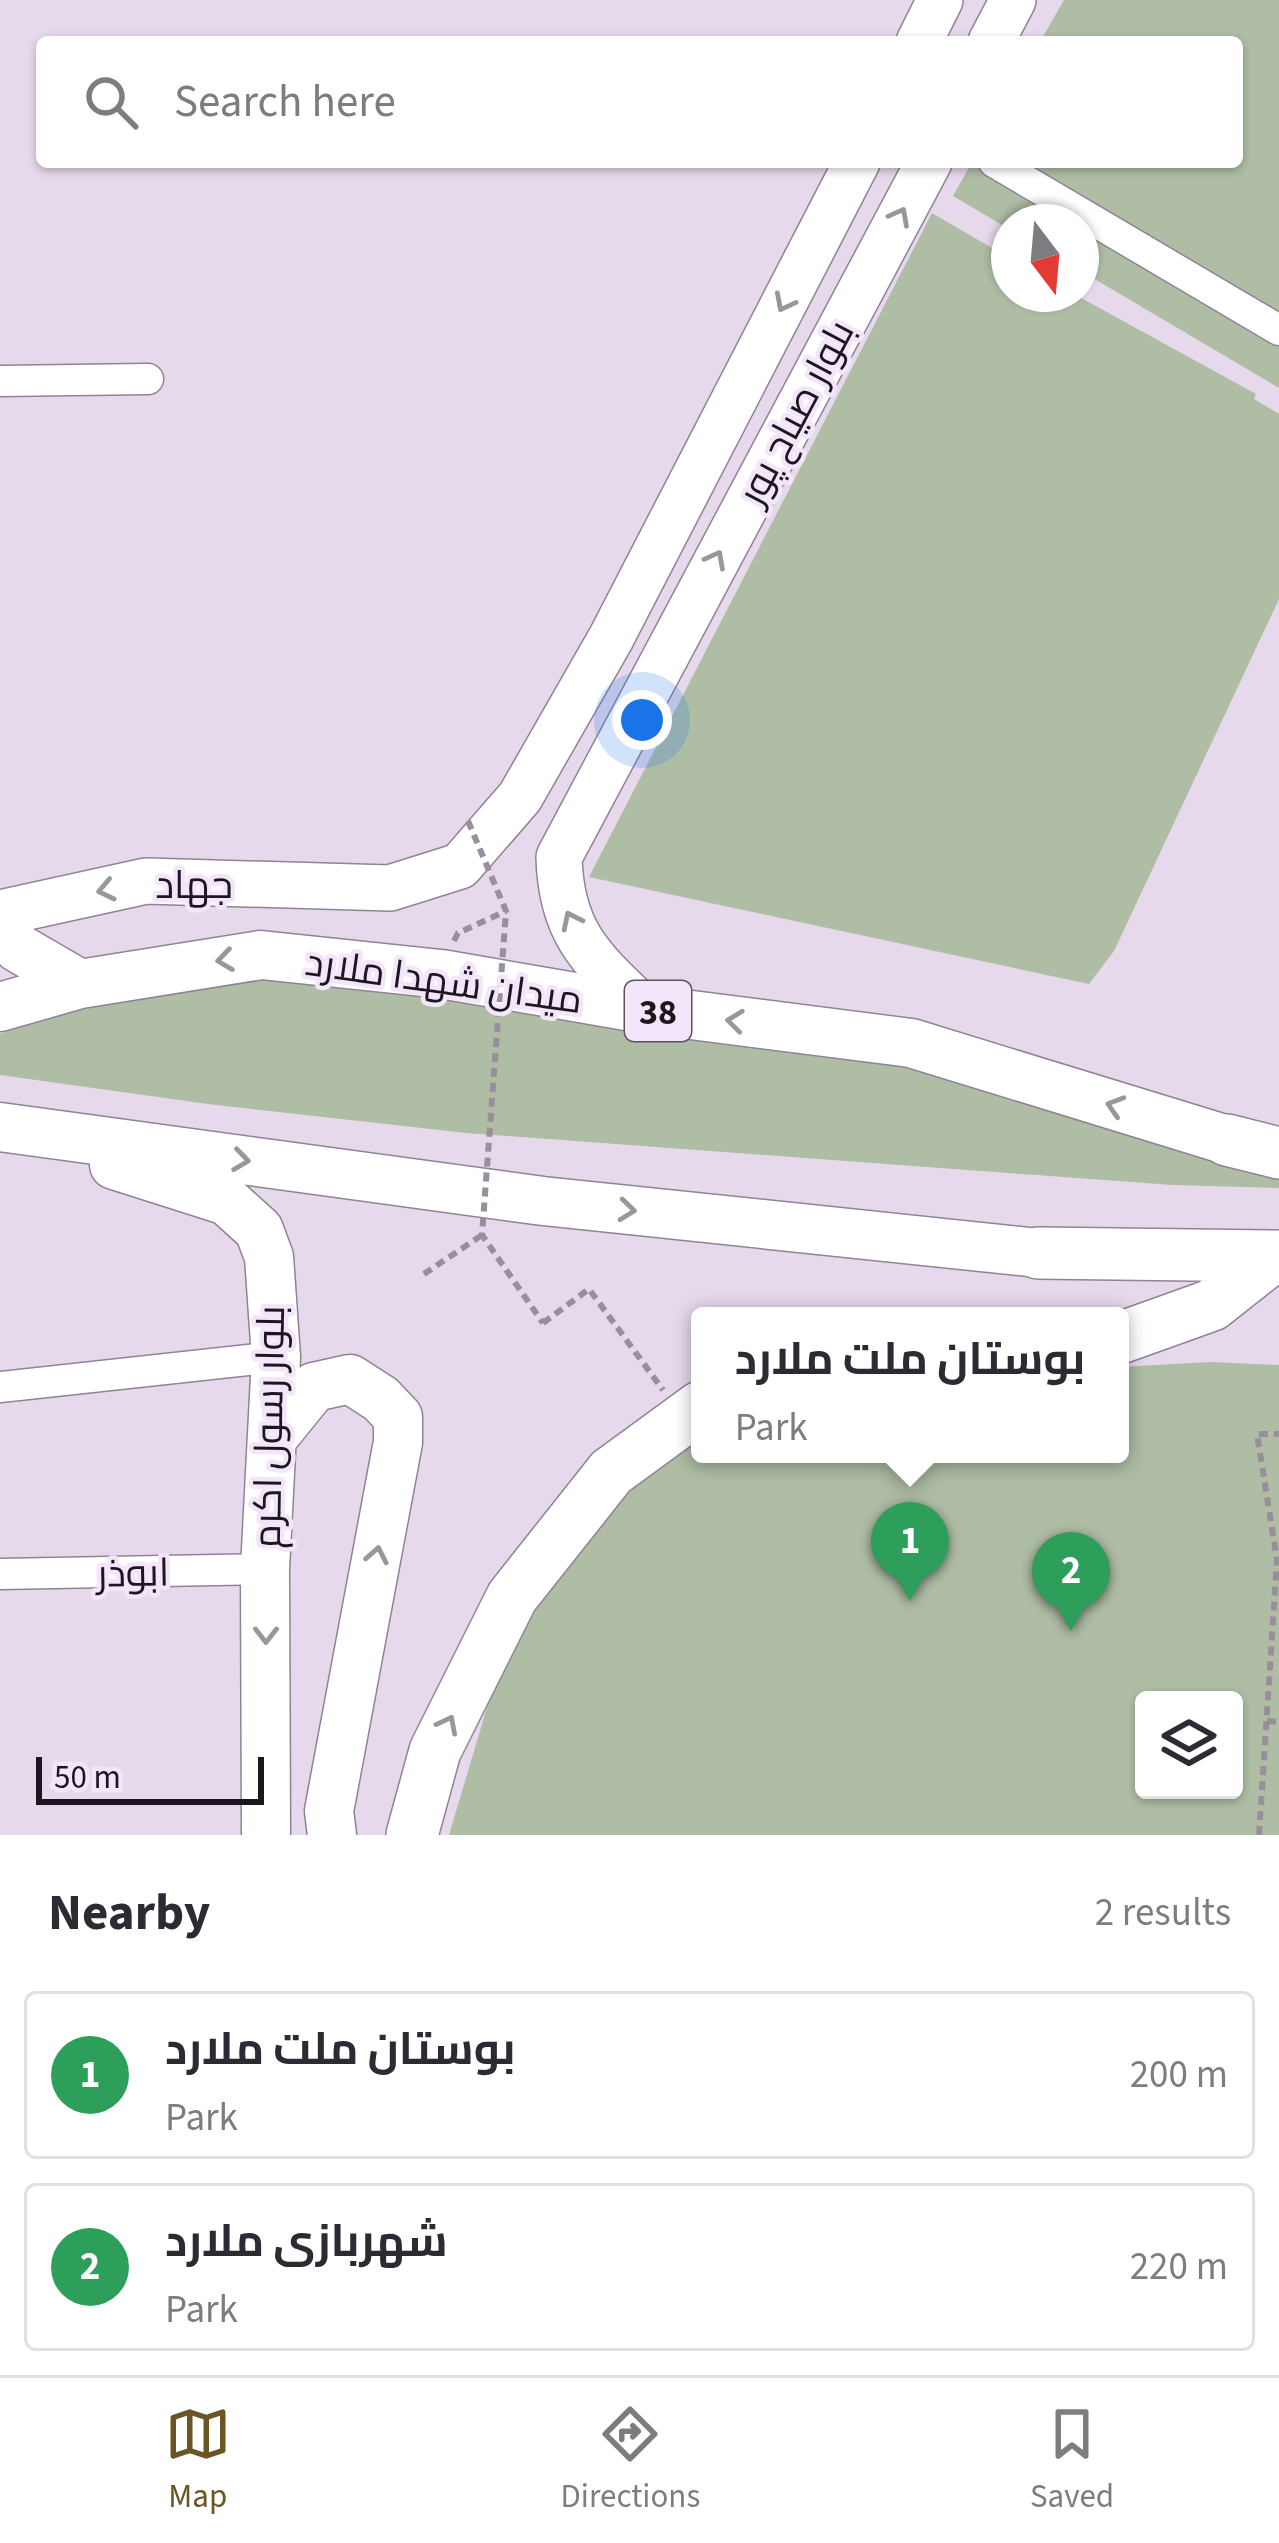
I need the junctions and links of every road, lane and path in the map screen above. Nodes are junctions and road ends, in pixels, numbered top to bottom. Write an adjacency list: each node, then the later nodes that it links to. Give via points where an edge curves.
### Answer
1 (940, 0): 3 (main road)
2 (1013, 0): 4 (main road)
3 (922, 36)
4 (995, 36)
5 (854, 168): 11 (main road, بلوار صیاح پور, one-way to 11)
6 (925, 168): 12 (main road, بلوار صیاح پور, one-way to 6)
7 (1004, 168): 8 (street)
8 (1279, 330)
9 (148, 379): 10 (street)
10 (0, 381)
11 (611, 638): 12 (main road); 14 (main road, بلوار صیاح پور, via 520,797 460,866)
12 (661, 663): 21 (main road, بلوار صیاح پور, one-way to 12, via 593,960 565,914 559,857)
13 (468, 821): 15 (path, bridge)
14 (390, 888): 16 (main road, جهاد, one-way to 16, via 146,881)
15 (506, 911): 18 (path); 25 (path, bridge)
16 (0, 913)
17 (0, 926): 19 (main road, via 18,948)
18 (458, 933)
19 (80, 984): 20 (main road, 38); 21 (main road, میدان شهدا ملارد / 38, one-way to 19, via 441,974 260,955)
20 (0, 1006)
21 (644, 1010): 23 (main road, میدان شهدا ملارد / 38, one-way to 21, via 911,1043)
22 (0, 1129): 26 (main road, one-way to 26, via 543,1201); 30 (main road, بلوار رسول اکرم, via 227,1201 260,1230)
23 (1226, 1140): 24 (highway, 38)
24 (1279, 1153)
25 (482, 1235): 28 (path); 32 (path, bridge, via 543,1323 589,1289)
26 (1038, 1253): 27 (highway)
27 (1277, 1256): 29 (highway, via 1212,1306)
28 (424, 1274)
29 (1129, 1335)
30 (276, 1357): 31 (street); 35 (main road, بلوار رسول اکرم)
31 (0, 1387)
32 (691, 1411)
33 (691, 1413): 42 (highway, one-way to 33, via 435,1750 512,1597 611,1472)
34 (1279, 1434): 38 (path, via 1257,1433 1277,1560)
35 (275, 1435): 36 (main road, بلوار رسول اکرم); 41 (main road, one-way to 35, via 329,1811 398,1418 350,1379 314,1387)
36 (265, 1570): 37 (street, ابوذر); 40 (main road, بلوار رسول اکرم, one-way to 40)
37 (0, 1574)
38 (1267, 1721): 39 (path); 43 (path)
39 (1279, 1723)
40 (266, 1835)
41 (332, 1835)
42 (412, 1835)
43 (1259, 1835)

